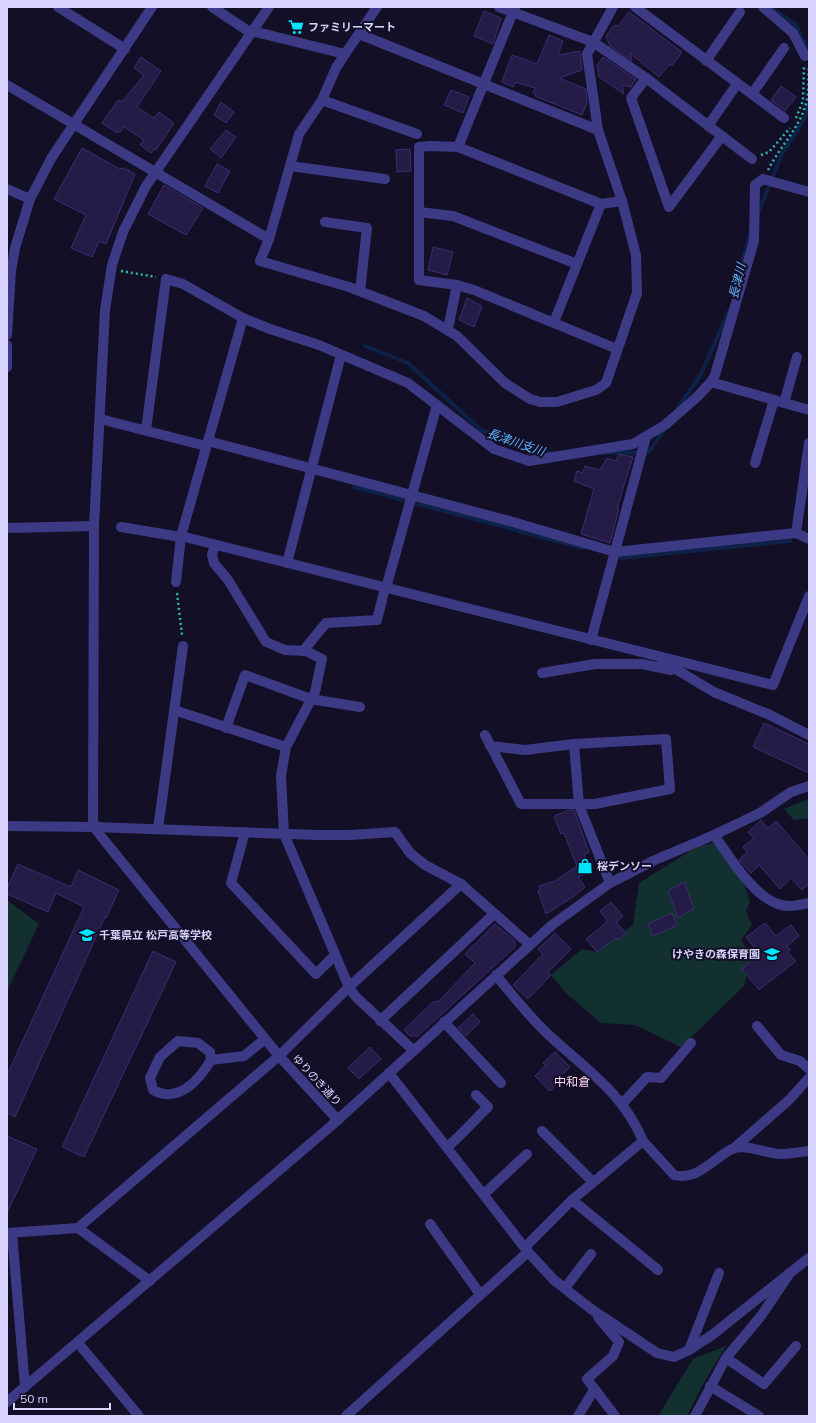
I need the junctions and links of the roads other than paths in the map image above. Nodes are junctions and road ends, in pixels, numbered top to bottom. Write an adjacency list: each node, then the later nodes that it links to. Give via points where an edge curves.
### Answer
1 (58, 7): 16 (street)
2 (152, 7): 16 (street)
3 (212, 7): 12 (street)
4 (269, 7): 12 (street)
5 (377, 7): 13 (street)
6 (499, 7): 10 (street)
7 (613, 7): 14 (street)
8 (635, 7): 19 (street)
9 (763, 7): 18 (street, via 793,33 805,56)
10 (514, 10): 14 (street); 21 (street)
11 (740, 12): 19 (street)
12 (252, 32): 17 (street); 35 (street)
13 (359, 34): 17 (street); 21 (street)
14 (593, 42): 20 (street); 29 (street, via 587,54)
15 (784, 48): 24 (street)
16 (125, 49): 27 (street)
17 (345, 54): 25 (street)
18 (809, 55)
19 (706, 61): 22 (street)
20 (646, 78): 28 (street); 31 (street, via 631,98 669,207)
21 (485, 83): 29 (street); 32 (street)
22 (738, 84): 24 (street); 28 (street)
23 (7, 85): 27 (street)
24 (752, 94): 26 (street)
25 (322, 100): 30 (street); 34 (street, via 299,134)
26 (784, 118)
27 (74, 124): 35 (street); 39 (street, via 52,157)
28 (708, 126): 31 (street)
29 (598, 130): 40 (street)
30 (417, 134)
31 (721, 136): 33 (street)
32 (458, 147): 41 (street); 42 (street, via 419,148)
33 (752, 159)
34 (290, 166): 36 (street); 44 (street)
35 (155, 173): 44 (street); 63 (street, via 123,232 112,265 105,310)
36 (385, 179)
37 (7, 189): 39 (street)
38 (809, 192): 58 (street, via 763,179 755,186 754,241)
39 (30, 199): 46 (street)
40 (622, 201): 41 (street); 54 (street, via 636,255 637,293)
41 (601, 204): 45 (street)
42 (419, 212): 45 (street, via 454,216); 47 (street, via 419,280)
43 (325, 222): 48 (street, via 367,228)
44 (268, 239): 48 (street, via 260,261)
45 (577, 264): 50 (street)
46 (9, 270): 52 (street)
47 (457, 285): 50 (street); 51 (street)
48 (360, 291): 51 (street, via 424,316)
49 (243, 318): 55 (street); 64 (street, via 183,284 166,279); 67 (street)
50 (554, 322): 54 (street)
51 (448, 329): 54 (street, via 505,383 524,396 540,402 557,402 596,390 606,383)
52 (7, 335)
53 (7, 345): 57 (street)
54 (618, 349)
55 (341, 355): 61 (street, via 408,383); 69 (street)
56 (797, 357): 60 (street)
57 (7, 367)
58 (711, 382): 59 (street); 65 (street, via 697,397)
59 (774, 400): 60 (street); 68 (street)
60 (784, 403): 62 (street)
61 (437, 405): 65 (street, via 494,449 528,461 633,444); 70 (street)
62 (809, 410)
63 (100, 419): 64 (street); 71 (street)
64 (146, 430): 67 (street)
65 (646, 437): 78 (street)
66 (809, 442): 74 (street)
67 (207, 443): 69 (street); 75 (street)
68 (755, 463)
69 (311, 468): 70 (street); 79 (street)
70 (412, 495): 78 (street); 81 (street)
71 (94, 526): 73 (street); 103 (street)
72 (121, 527): 75 (street)
73 (7, 528)
74 (796, 533): 76 (street); 78 (street)
75 (181, 537): 77 (street); 80 (street)
76 (809, 539)
77 (215, 545): 79 (street); 85 (street, via 212,555 214,563 228,580 266,642 285,650)
78 (615, 552): 83 (street)
79 (287, 563): 81 (street)
80 (176, 582)
81 (386, 588): 83 (street); 85 (street, via 378,620 326,623)
82 (809, 596): 86 (street, via 773,685)
83 (591, 640): 86 (street)
84 (183, 646): 91 (street)
85 (303, 651): 89 (street, via 322,659 315,692)
86 (654, 656): 87 (street)
87 (679, 671): 88 (street, via 642,664 595,664); 92 (street, via 714,692)
88 (542, 673)
89 (311, 699): 90 (street); 94 (street, via 245,675); 99 (street)
90 (360, 707)
91 (174, 710): 94 (street); 104 (street)
92 (777, 718): 93 (street); 96 (street)
93 (809, 727)
94 (226, 728): 99 (street)
95 (485, 735): 98 (street)
96 (809, 736)
97 (574, 744): 98 (street, via 525,750); 101 (street); 101 (street, via 666,739 670,788 595,804)
98 (490, 746): 101 (street, via 521,804)
99 (286, 747): 106 (street, via 281,776)
100 (809, 786): 107 (street, via 791,792 760,813)
101 (579, 804): 108 (street)
102 (7, 826): 103 (street)
103 (94, 827): 104 (street); 119 (street, ゆりのき通り)
104 (158, 830): 105 (street)
105 (245, 832): 106 (street); 113 (street, via 231,883 316,974)
106 (284, 834): 109 (street, via 350,836 395,832 410,853 425,865); 113 (street)
107 (714, 835): 108 (street, via 655,860); 110 (street, via 752,886 779,905 796,906)
108 (610, 883): 112 (street)
109 (461, 884): 111 (street); 115 (street)
110 (809, 903)
111 (494, 914): 112 (street); 116 (street)
112 (529, 944): 114 (street)
113 (335, 955): 115 (street)
114 (496, 975): 117 (street); 129 (street, via 528,1014)
115 (349, 987): 116 (street); 122 (street)
116 (380, 1020): 121 (street)
117 (444, 1022): 121 (street); 127 (street)
118 (757, 1026): 124 (street, via 782,1055 800,1061)
119 (265, 1039): 122 (street, ゆりのき通り); 123 (street, via 244,1056)
120 (691, 1043): 129 (street, via 661,1078 647,1077)
121 (413, 1050): 125 (street)
122 (279, 1056): 130 (street, ゆりのき通り); 141 (street)
123 (211, 1060): 123 (street, via 202,1075 184,1089 166,1095 153,1090 150,1078 160,1057 178,1041 198,1043 210,1052)
124 (809, 1069)
125 (389, 1073): 130 (street); 133 (street)
126 (809, 1078): 134 (street)
127 (501, 1083)
128 (476, 1095): 133 (street, via 488,1107)
129 (622, 1104): 132 (street)
130 (338, 1120): 149 (street)
131 (542, 1131): 137 (street)
132 (643, 1141): 134 (street, via 674,1175 682,1177 692,1175); 137 (street)
133 (447, 1147): 138 (street)
134 (733, 1149): 135 (street, via 780,1154)
135 (809, 1151)
136 (527, 1154): 138 (street)
137 (593, 1182): 139 (street)
138 (484, 1194): 143 (street)
139 (572, 1200): 143 (street); 146 (street)
140 (430, 1224): 151 (street)
141 (78, 1228): 142 (street); 149 (street)
142 (9, 1233): 158 (street)
143 (526, 1250): 150 (street); 151 (street)
144 (591, 1254): 150 (street)
145 (809, 1258): 148 (street)
146 (658, 1270)
147 (719, 1273): 155 (street)
148 (790, 1273): 155 (street, via 712,1335); 156 (street, via 761,1316)
149 (150, 1281): 153 (street)
150 (564, 1288): 152 (street)
151 (480, 1294): 162 (street)
152 (591, 1309): 155 (street, via 657,1353 674,1357); 159 (street, via 619,1342 613,1356 587,1378)
153 (78, 1343): 158 (street); 161 (street)
154 (796, 1346): 156 (street, via 764,1384)
155 (689, 1350)
156 (726, 1358): 157 (street)
157 (710, 1386): 165 (street); 166 (street)
158 (25, 1387): 160 (street)
159 (594, 1390): 163 (street); 164 (street)
160 (7, 1402)
161 (139, 1416)
162 (346, 1416)
163 (578, 1416)
164 (615, 1416)
165 (695, 1416)
166 (759, 1416)

